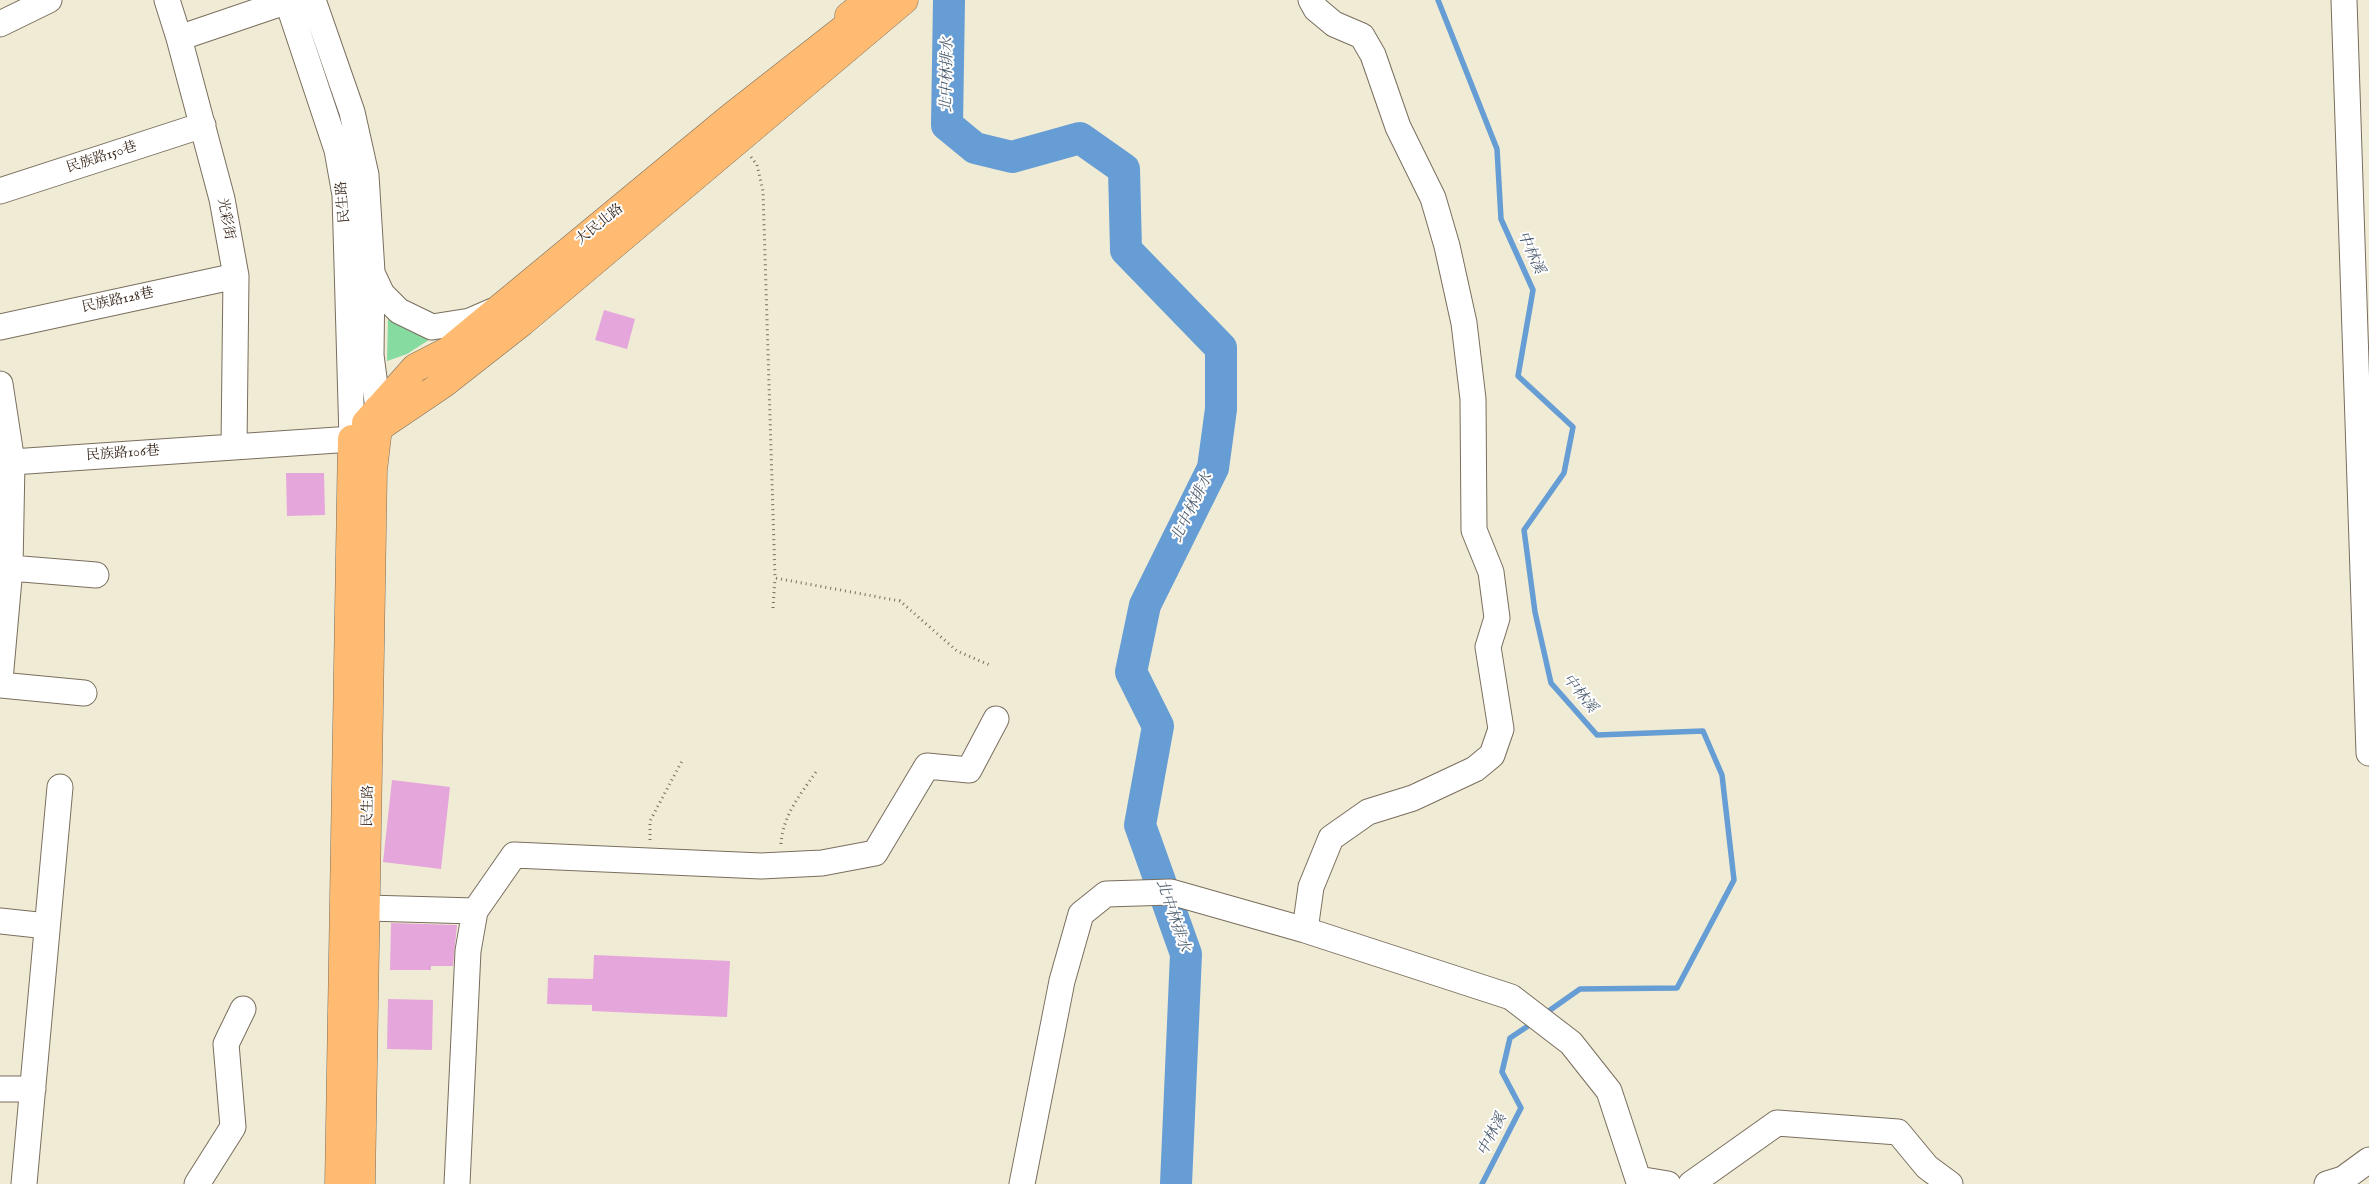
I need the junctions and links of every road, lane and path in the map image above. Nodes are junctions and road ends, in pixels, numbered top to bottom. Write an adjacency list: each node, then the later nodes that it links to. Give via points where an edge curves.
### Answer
1 (49, 0): 9 (street)
2 (167, 0): 10 (street, 光彩街)
3 (288, 0): 10 (street); 19 (street, 民生路, via 337,150 346,195)
4 (313, 0): 14 (street, via 352,112 366,175)
5 (904, 0): 8 (main road)
6 (1312, 0): 41 (street, via 1316,9 1334,24 1362,36 1370,49 1398,127 1433,198 1447,246 1464,323 1473,399 1474,530 1491,572 1497,618 1488,647 1501,729 1492,755 1475,769 1413,798 1368,812 1331,838 1311,887)
7 (2344, 0): 31 (street)
8 (860, 17): 12 (main road, 大民北路); 16 (main road, 大民北路, via 730,118)
9 (0, 24)
10 (179, 38): 11 (street, 光彩街)
11 (203, 125): 13 (street, 民族路150巷); 15 (street, 光彩街, via 222,199)
12 (740, 139): 19 (main road, 大民北路, via 443,384); 24 (path, via 757,165 762,191)
13 (0, 191)
14 (372, 272): 16 (street, via 382,294 399,311 432,327 470,321); 19 (street, via 371,355)
15 (236, 276): 17 (street, 民族路128巷); 20 (street, 光彩街)
16 (497, 309): 19 (main road, 大民北路, via 448,351 416,368)
17 (0, 327)
18 (0, 384): 21 (street)
19 (365, 422): 20 (street, 民族路106巷); 37 (main road, 民生路, via 373,470); 48 (main road, 民生路)
20 (234, 446): 21 (street, 民族路106巷)
21 (12, 462): 22 (street)
22 (10, 568): 23 (street); 27 (street)
23 (96, 575)
24 (775, 578): 25 (path); 26 (path, via 900,601 957,651)
25 (773, 608)
26 (992, 666)
27 (0, 680)
28 (0, 685): 29 (street)
29 (84, 693)
30 (996, 719): 36 (street, via 969,770 927,766 875,853 822,863)
31 (2369, 753)
32 (683, 759): 35 (path, via 650,821)
33 (816, 772): 36 (path, via 790,811 782,830)
34 (60, 787): 40 (street)
35 (650, 861): 36 (street); 38 (street, via 514,855)
36 (780, 866)
37 (367, 908): 38 (street); 49 (main road, 民生路)
38 (476, 911): 50 (street, via 468,951)
39 (0, 921): 40 (street)
40 (47, 926): 44 (street)
41 (1305, 930): 51 (street, via 1171,892 1106,894 1081,914 1062,981); 52 (street, via 1511,996 1571,1043 1609,1091 1638,1179)
42 (243, 1009): 47 (street, via 226,1044 233,1127)
43 (0, 1089): 44 (street)
44 (33, 1089): 46 (street)
45 (2369, 1160): 55 (street, via 2343,1179)
46 (24, 1184)
47 (197, 1184)
48 (339, 1184)
49 (361, 1184)
50 (457, 1184)
51 (1022, 1184)
52 (1668, 1184)
53 (1691, 1184): 54 (street, via 1777,1123 1898,1132 1927,1167)
54 (1950, 1184)
55 (2327, 1184)

